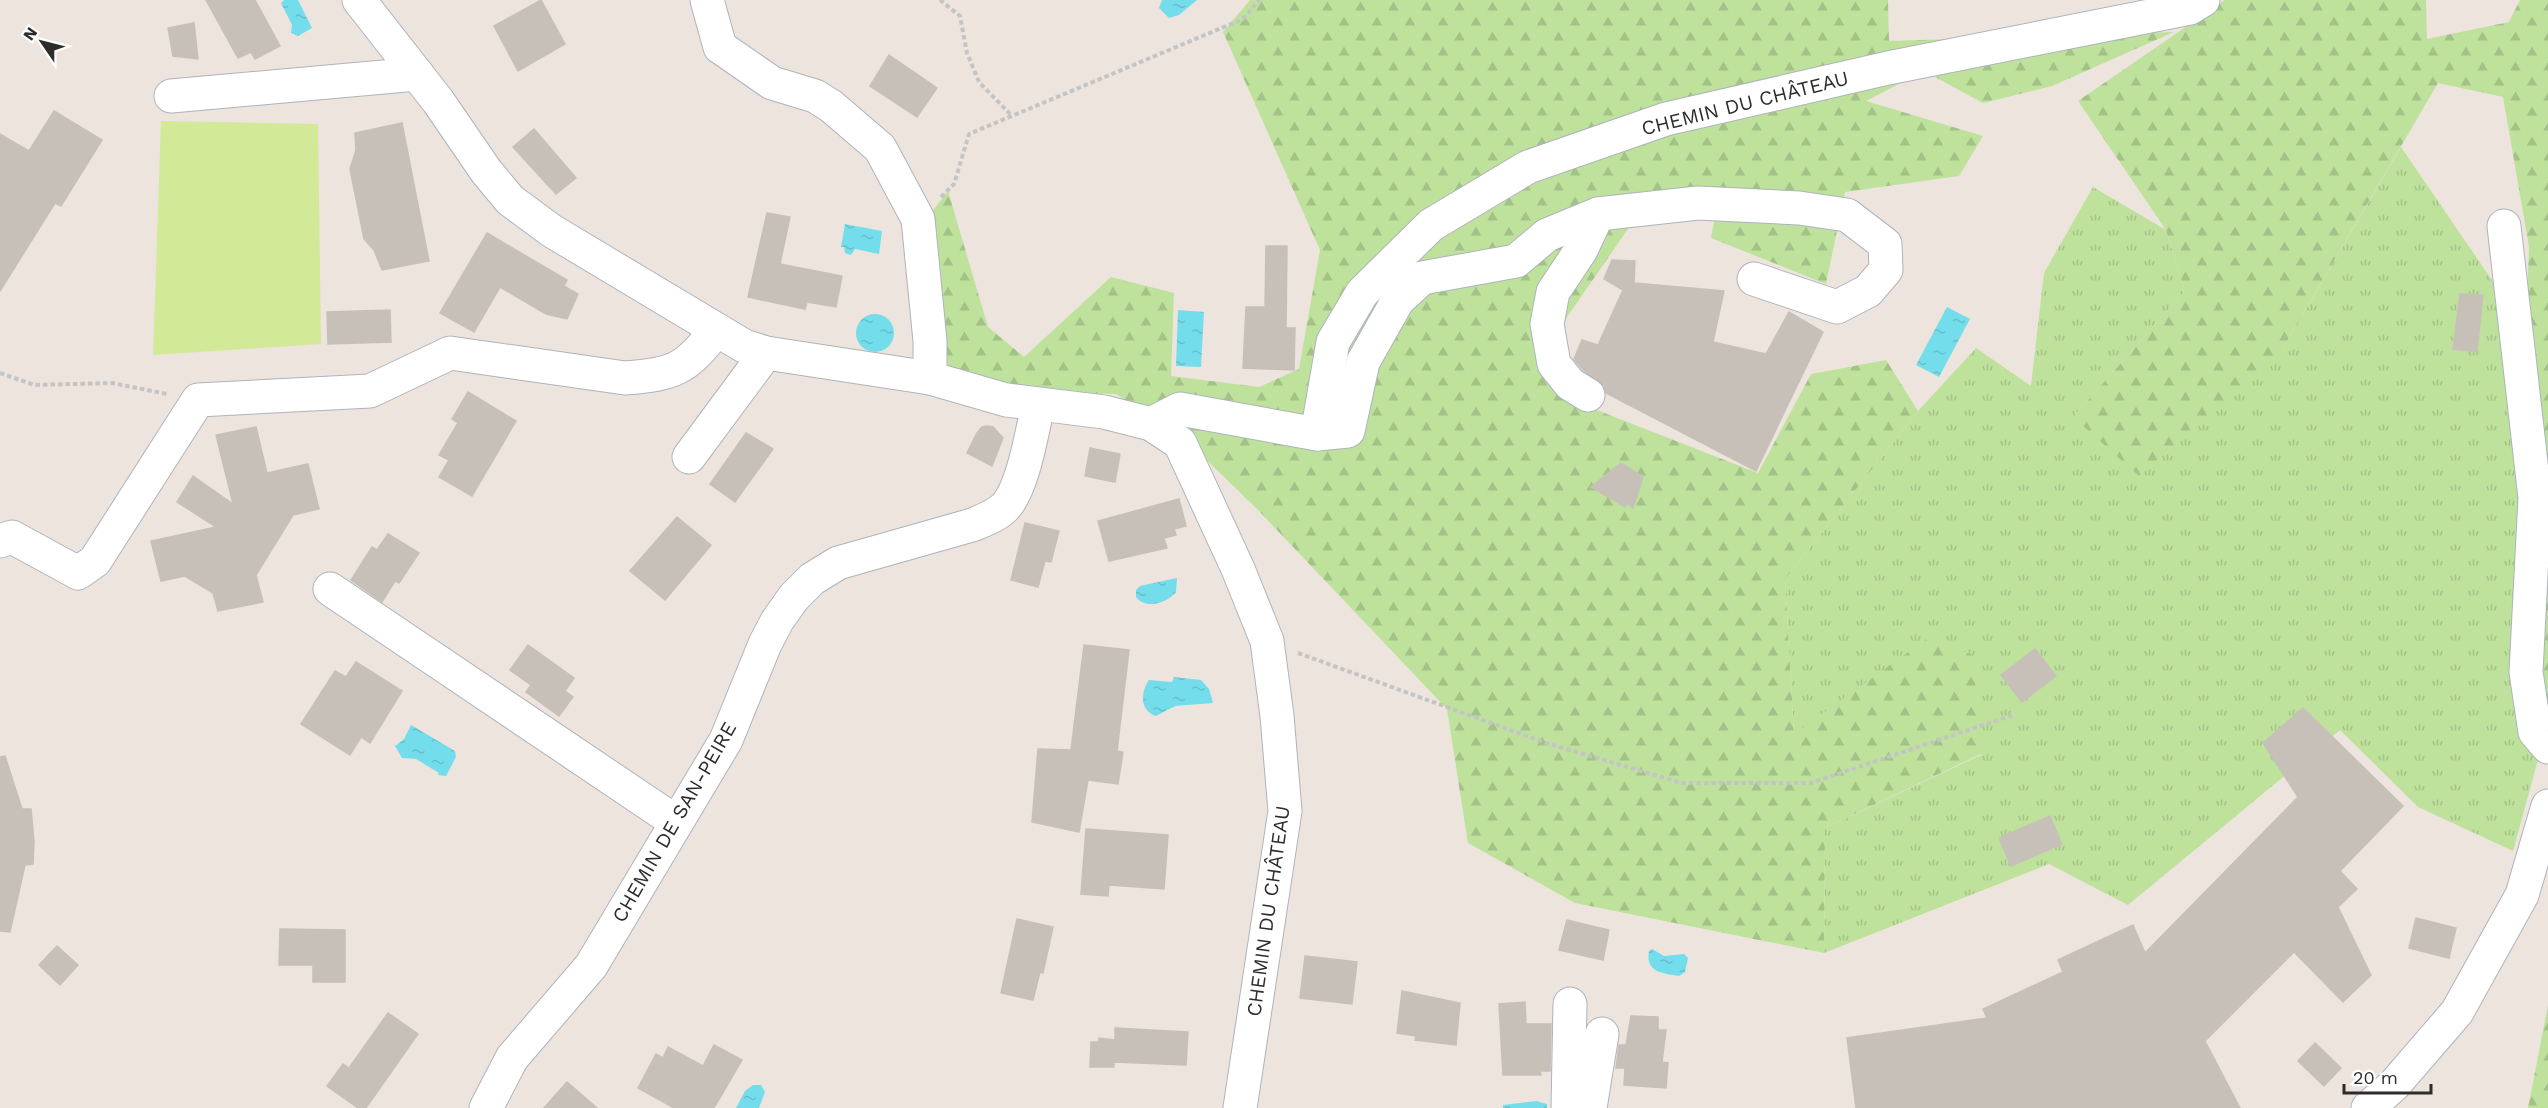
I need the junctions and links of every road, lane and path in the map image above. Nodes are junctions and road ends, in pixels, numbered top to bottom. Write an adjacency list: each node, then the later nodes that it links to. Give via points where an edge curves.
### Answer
1 (359, 0): 6 (street, CHEMIN DU CHÂTEAU)
2 (707, 0): 10 (street, via 720,47 772,83 815,96 831,106 880,148)
3 (940, 0): 8 (path, via 960,16 967,52 979,82)
4 (1259, 0): 8 (path, via 1243,19)
5 (2203, 0): 21 (street, CHEMIN DU CHÂTEAU, via 2190,8 1888,68 1666,119 1528,167 1431,225 1362,293 1333,342)
6 (417, 74): 7 (street); 13 (street, CHEMIN DU CHÂTEAU, via 510,200 552,231)
7 (171, 96)
8 (1011, 115): 10 (path, via 969,134 954,184)
9 (1598, 214): 12 (street, via 1698,203 1799,208 1847,215 1885,244 1886,270 1868,291 1837,307); 17 (street, via 1581,250 1553,292 1547,324 1554,364 1570,384); 21 (street, via 1546,235 1516,261 1422,278 1398,300 1364,363 1348,431)
10 (918, 219): 16 (street)
11 (2504, 226): 27 (street, via 2535,498 2526,672 2535,732)
12 (1754, 279)
13 (716, 330): 14 (street, CHEMIN DU CHÂTEAU); 18 (street, via 699,353 680,369 653,376 625,378 450,353 370,391)
14 (766, 353): 16 (street, CHEMIN DU CHÂTEAU); 22 (street)
15 (0, 373): 18 (path, via 34,385 112,383)
16 (930, 378): 19 (street, CHEMIN DU CHÂTEAU)
17 (1588, 395)
18 (198, 400): 23 (street, via 95,561 78,573 12,537)
19 (1038, 405): 20 (street, CHEMIN DU CHÂTEAU, via 1104,412); 29 (street, CHEMIN DE SAN-PEIRE, via 1013,496 1004,508 972,525 838,563 812,579 794,597 765,644 726,740)
20 (1151, 424): 21 (street, via 1180,409); 25 (street, CHEMIN DU CHÂTEAU, via 1180,443)
21 (1317, 434)
22 (689, 457)
23 (0, 541)
24 (330, 589): 29 (street)
25 (1267, 641): 26 (path, via 1546,743 1682,783 1811,783); 33 (street, CHEMIN DU CHÂTEAU, via 1285,811)
26 (2013, 715)
27 (2548, 747)
28 (2548, 806): 36 (street, via 2522,895 2457,1012 2394,1085)
29 (676, 822): 32 (street, CHEMIN DE SAN-PEIRE, via 591,966 512,1058)
30 (1570, 1004): 34 (street)
31 (1602, 1034): 35 (street)
32 (486, 1108)
33 (1240, 1108)
34 (1568, 1108)
35 (1590, 1108)
36 (2368, 1108)

